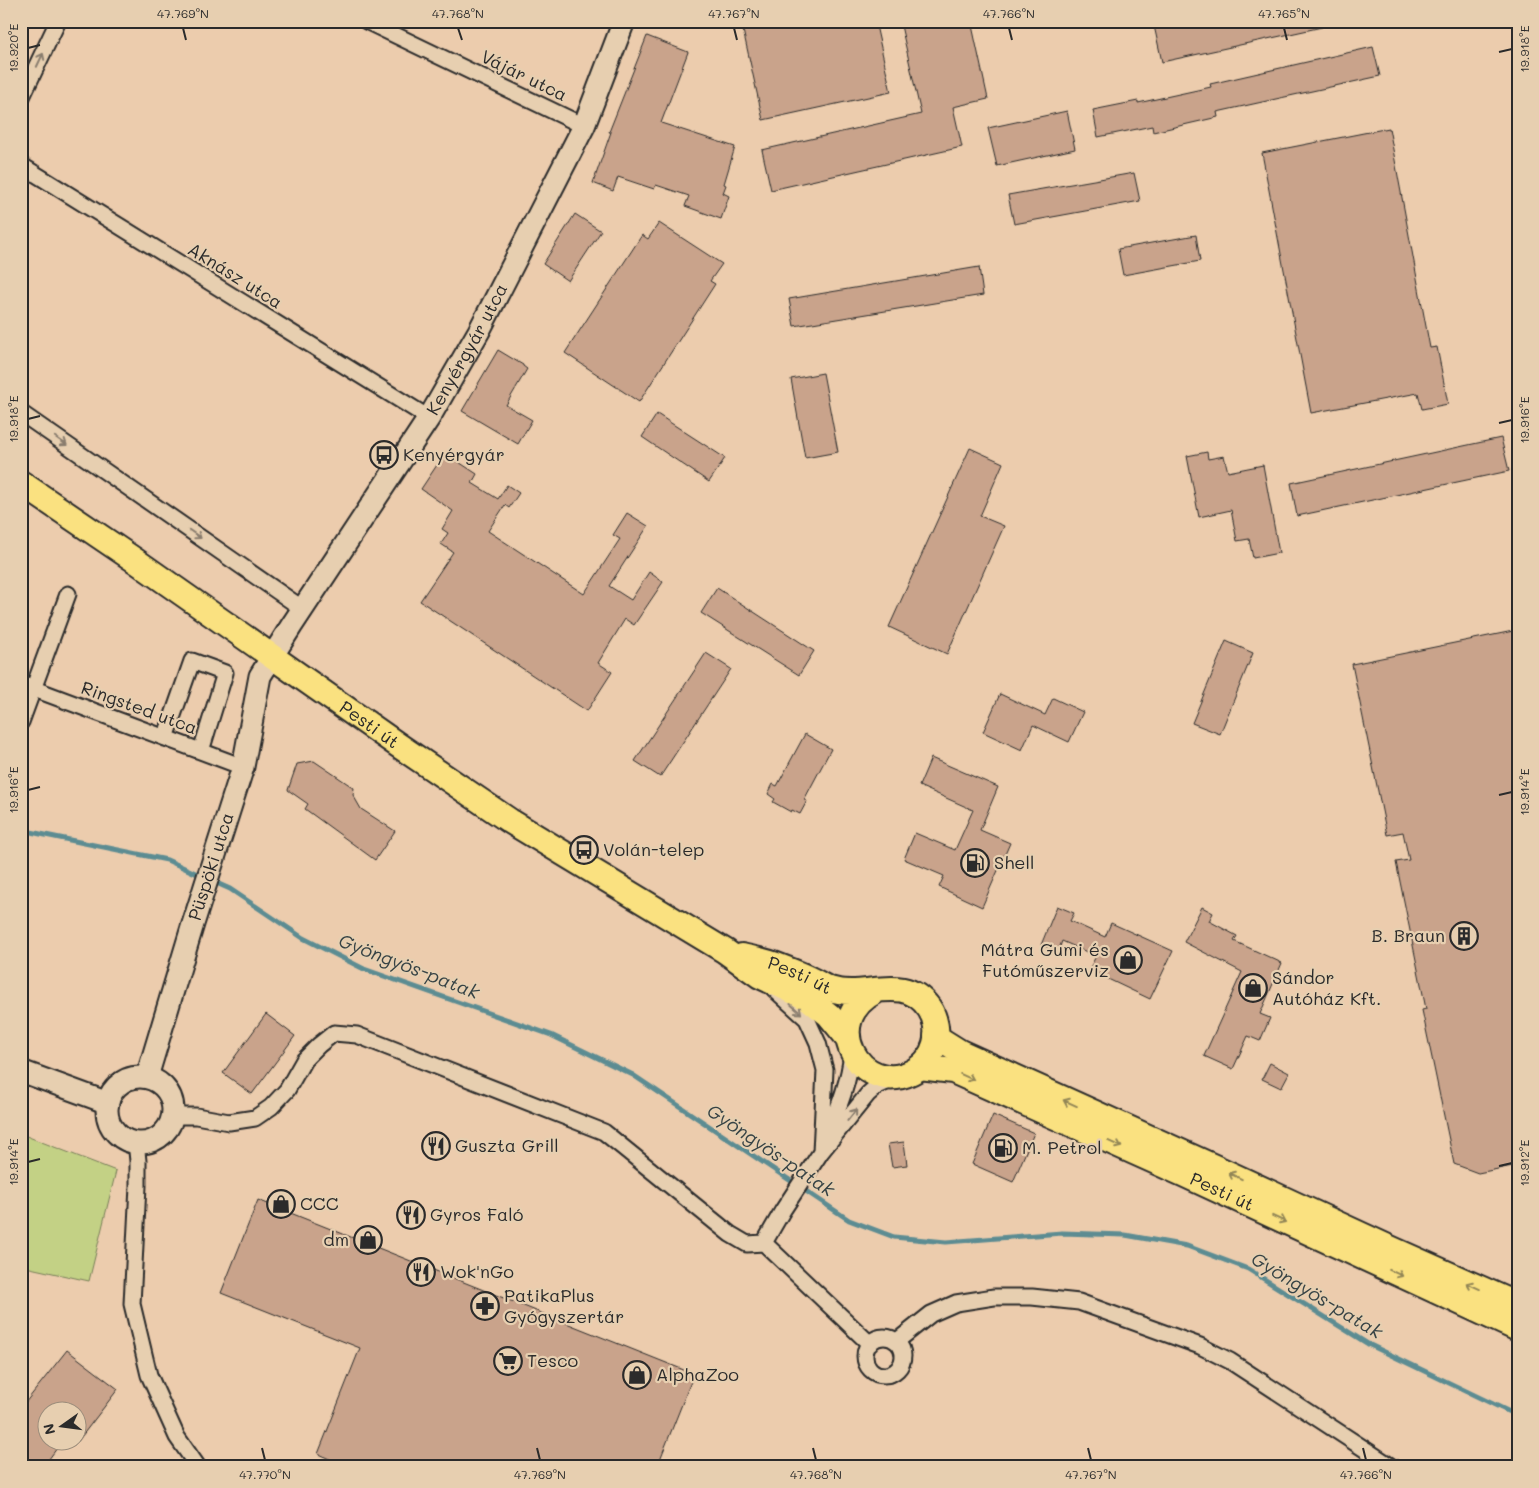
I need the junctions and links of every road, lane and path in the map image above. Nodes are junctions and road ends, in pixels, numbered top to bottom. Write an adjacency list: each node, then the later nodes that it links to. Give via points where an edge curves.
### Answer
1 (58, 21): 4 (street, one-way to 1)
2 (366, 21): 5 (street, Vájár utca)
3 (624, 21): 5 (street, Kenyérgyár utca)
4 (21, 99)
5 (584, 126): 8 (street, Kenyérgyár utca, via 479,331)
6 (21, 165): 8 (street, Aknász utca)
7 (21, 413): 11 (street, one-way to 11)
8 (429, 418): 11 (street, Kenyérgyár utca)
9 (21, 483): 12 (main road, Pesti út)
10 (68, 594): 13 (street)
11 (303, 609): 12 (street, Kenyérgyár utca)
12 (272, 656): 17 (street, Püspöki utca, via 260,676); 18 (main road, Pesti út, via 510,821)
13 (27, 686): 14 (street); 15 (street, Ringsted utca)
14 (21, 722)
15 (165, 738): 16 (street, Ringsted utca); 16 (street, via 192,661 225,673)
16 (201, 751): 17 (street, Ringsted utca)
17 (243, 767): 26 (street, Püspöki utca)
18 (725, 951): 19 (main road, Pesti út); 20 (main road, Pesti út, via 776,964 830,989 852,993)
19 (760, 976): 22 (main road, Pesti út, via 809,1000 829,1014); 30 (street, one-way to 30, via 807,1019 818,1043 825,1070)
20 (876, 991): 21 (main road, Pesti út, via 894,988 919,997 931,1010); 22 (main road, via 855,1007 848,1022)
21 (936, 1037): 23 (main road, via 931,1054); 32 (main road, Pesti út, one-way to 21, via 960,1052)
22 (850, 1046): 25 (main road, Pesti út, via 868,1070 878,1075); 30 (street, via 851,1069 846,1087)
23 (920, 1067): 25 (main road); 33 (main road, Pesti út, one-way to 33, via 953,1071 1184,1174)
24 (21, 1071): 27 (street)
25 (898, 1077): 30 (street, one-way to 25, via 868,1094)
26 (147, 1078): 27 (street, via 127,1079 112,1091); 28 (street, via 168,1093)
27 (108, 1103): 29 (street, via 108,1117 115,1130 122,1137)
28 (172, 1116): 29 (street, via 160,1135); 31 (street, via 196,1116 229,1122 255,1118 287,1090 304,1060 319,1044 334,1033 357,1036 604,1132 730,1234 747,1244)
29 (136, 1142): 36 (street, via 138,1186 132,1304 149,1375 177,1437)
30 (817, 1157): 31 (street)
31 (764, 1243): 35 (street)
32 (1518, 1305)
33 (1518, 1330)
34 (897, 1341): 35 (street, via 883,1337); 35 (street, via 903,1359 897,1369 886,1374 873,1371 866,1362 865,1352); 37 (street, via 931,1314 956,1303 994,1297 1079,1302 1200,1346 1230,1361)
35 (870, 1344)
36 (198, 1467)
37 (1392, 1467)

